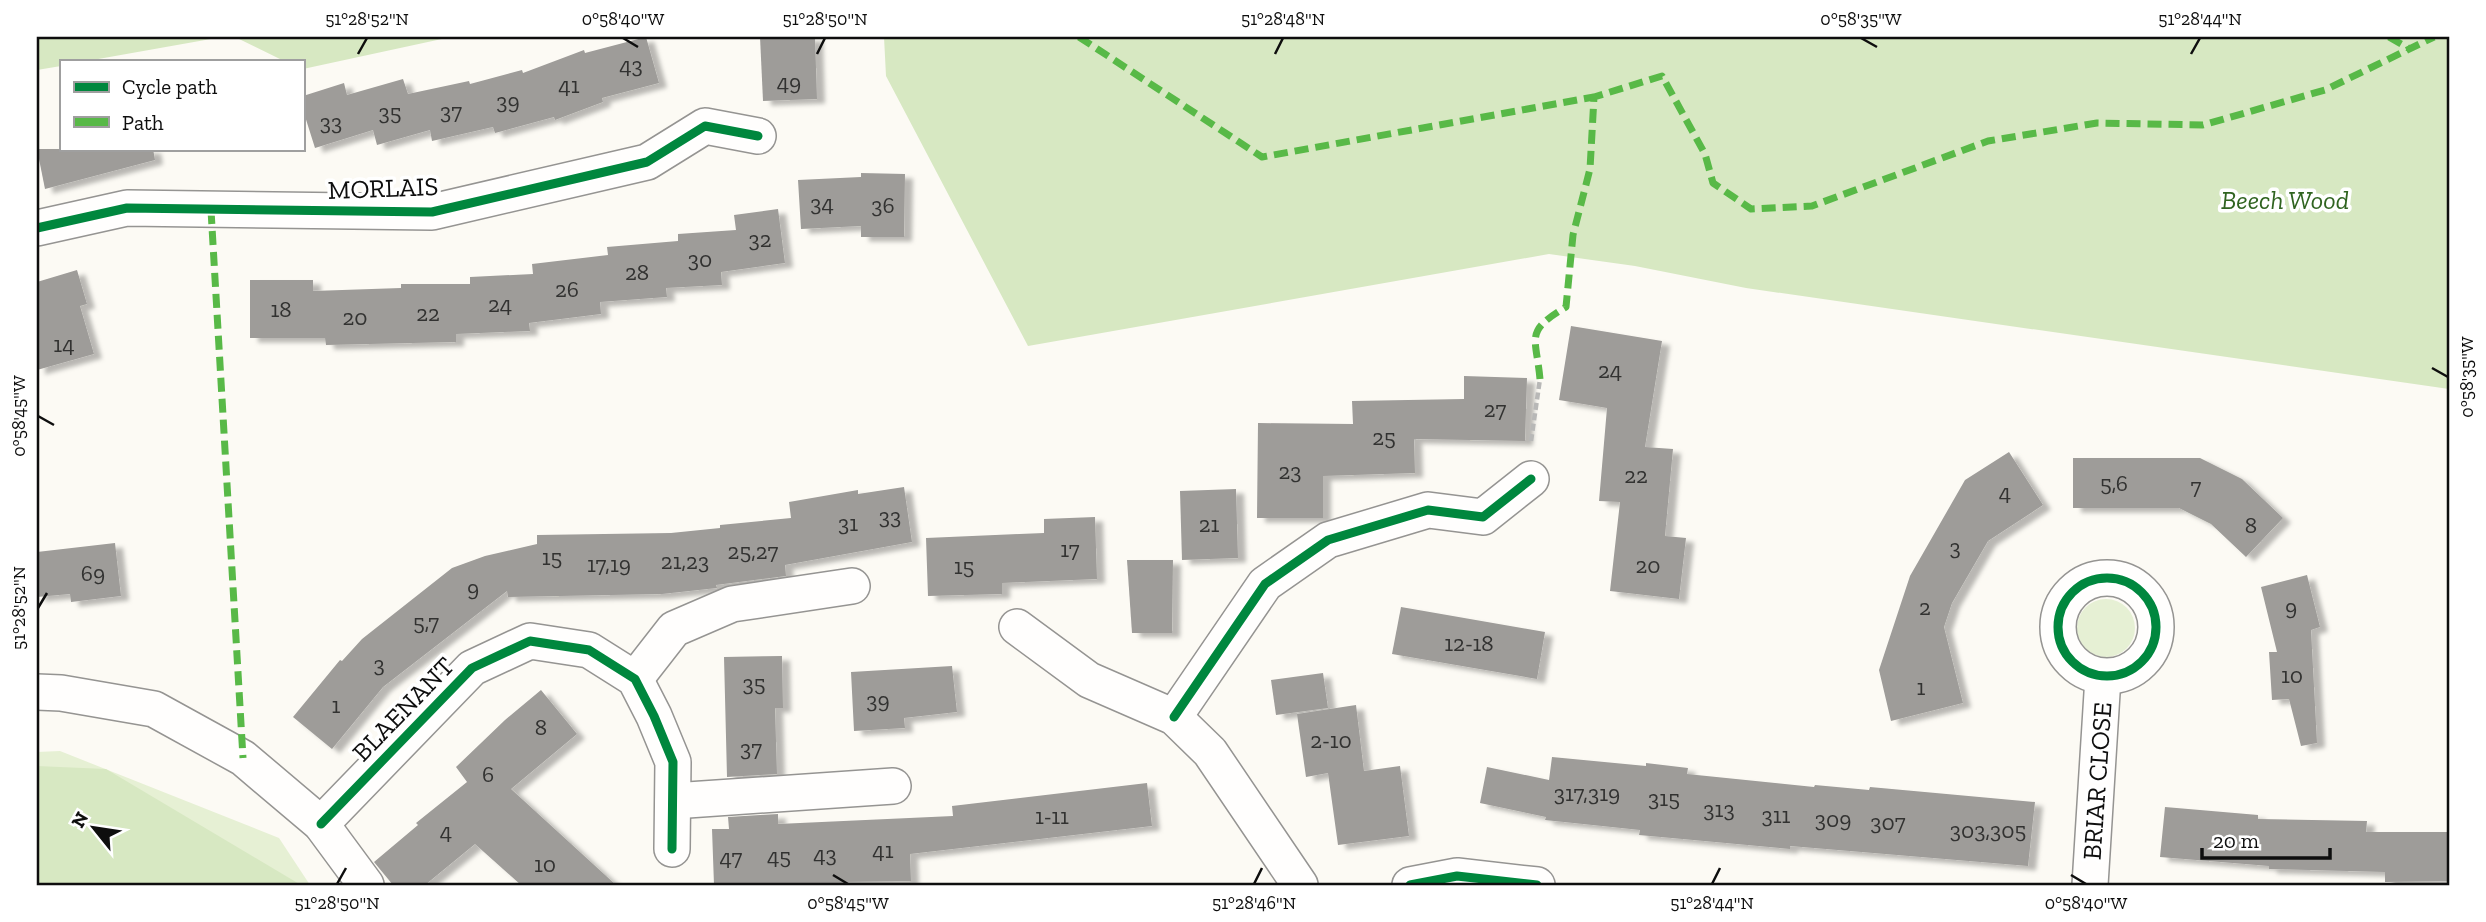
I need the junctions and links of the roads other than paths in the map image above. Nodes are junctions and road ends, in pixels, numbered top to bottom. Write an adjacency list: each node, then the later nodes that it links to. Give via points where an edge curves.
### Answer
1 (758, 136): 2 (street, MORLAIS, via 705,126 648,162 432,212 127,208)
2 (37, 228)
3 (1531, 479): 9 (street, via 1483,517 1428,510 1328,540 1265,584)
4 (852, 586): 7 (street, via 732,604 674,629)
5 (1017, 627): 9 (street, via 1089,680)
6 (2103, 677): 18 (street, BRIAR CLOSE)
7 (635, 679): 11 (street, via 673,762); 12 (street, BLAENANT, via 589,650 530,641 472,668)
8 (37, 692): 12 (street, via 154,709 243,758)
9 (1174, 717): 15 (street, via 1210,752)
10 (893, 786): 11 (street)
11 (673, 801): 13 (street)
12 (321, 824): 14 (street)
13 (672, 849)
14 (366, 885)
15 (1300, 885)
16 (1410, 885): 17 (street, via 1457,876)
17 (1537, 885)
18 (2090, 885)

